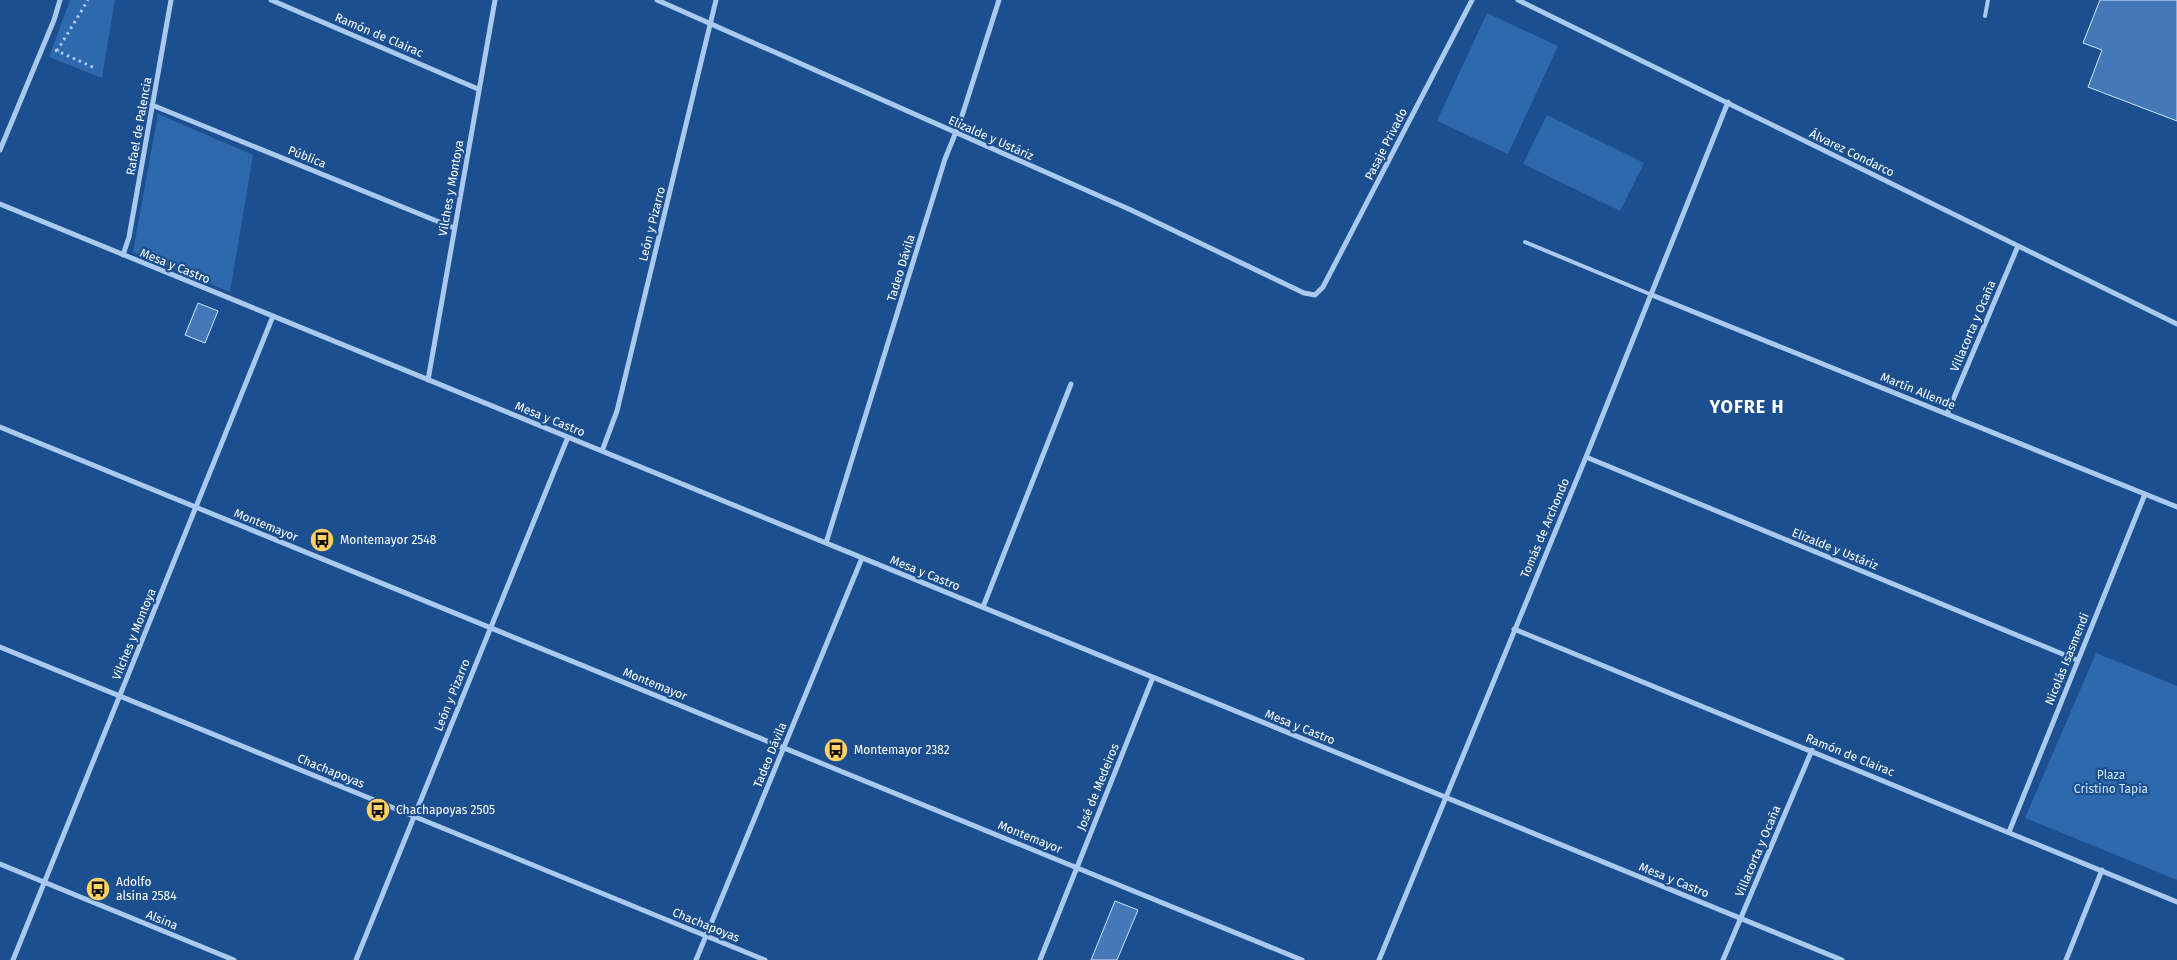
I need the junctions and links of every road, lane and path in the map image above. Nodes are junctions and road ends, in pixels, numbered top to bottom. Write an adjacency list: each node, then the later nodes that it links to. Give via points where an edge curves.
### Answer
1 (60, 0): 14 (street)
2 (88, 0): 15 (path)
3 (171, 0): 19 (street, Rafael de Palencia)
4 (271, 0): 17 (street, Ramón de Clairac)
5 (495, 0): 17 (street, Vilches y Montoya)
6 (657, 0): 13 (street, Elizalde y Ustáriz)
7 (716, 0): 13 (street, León y Pizarro)
8 (999, 0): 20 (street, Tadeo Dávila)
9 (1472, 0): 27 (street, Pasaje Privado, via 1323,287)
10 (1518, 0): 18 (street, Álvarez Condarco)
11 (1988, 0): 12 (lane)
12 (1985, 16)
13 (711, 22): 20 (street, Elizalde y Ustáriz); 36 (street, León y Pizarro, via 617,411)
14 (44, 44): 15 (path); 21 (street)
15 (57, 51): 16 (path)
16 (95, 68)
17 (478, 89): 23 (street, Vilches y Montoya)
18 (1728, 102): 25 (street, Álvarez Condarco); 28 (street, Tomás de Archondo)
19 (152, 105): 23 (street, Pública); 26 (street, Rafael de Palencia)
20 (956, 134): 27 (street, Elizalde y Ustáriz, via 1131,210 1304,293); 41 (street, Tadeo Dávila, via 945,159)
21 (0, 150)
22 (0, 204): 26 (street, Mesa y Castro)
23 (454, 228): 31 (street, Vilches y Montoya)
24 (1525, 242): 28 (lane)
25 (2018, 246): 30 (street, Álvarez Condarco); 33 (street, Villacorta y Ocaña)
26 (124, 255): 29 (street, Mesa y Castro)
27 (1315, 294)
28 (1652, 295): 33 (street, Martín Allende); 37 (street, Tomás de Archondo)
29 (273, 316): 31 (street, Mesa y Castro); 39 (street, Vilches y Montoya)
30 (2177, 324)
31 (428, 380): 35 (street, Mesa y Castro)
32 (1071, 384): 43 (street)
33 (1947, 414): 38 (street, Martín Allende)
34 (0, 427): 39 (street, Montemayor)
35 (568, 437): 36 (street, Mesa y Castro); 44 (street, León y Pizarro)
36 (602, 451): 41 (street, Mesa y Castro)
37 (1586, 457): 45 (street, Tomás de Archondo); 47 (street, Elizalde y Ustáriz)
38 (2145, 494): 40 (street, Martín Allende); 47 (street, Nicolás Isasmendi)
39 (196, 507): 44 (street, Montemayor); 49 (street, Vilches y Montoya)
40 (2177, 507)
41 (826, 543): 42 (street, Mesa y Castro)
42 (862, 558): 43 (street, Mesa y Castro); 50 (street, Tadeo Dávila)
43 (982, 608): 48 (street, Mesa y Castro)
44 (490, 628): 50 (street, Montemayor); 53 (street, León y Pizarro)
45 (1514, 628): 51 (street, Ramón de Clairac); 52 (street, Tomás de Archondo)
46 (0, 646): 49 (street, Chachapoyas)
47 (2077, 660): 54 (street, Nicolás Isasmendi)
48 (1153, 677): 52 (street, Mesa y Castro); 56 (street, José de Medeiros)
49 (119, 696): 53 (street, Chachapoyas); 58 (street, Vilches y Montoya)
50 (784, 747): 56 (street, Montemayor); 61 (street, Tadeo Dávila)
51 (1812, 750): 54 (street, Ramón de Clairac); 60 (street, Villacorta y Ocaña)
52 (1445, 797): 60 (street, Mesa y Castro); 69 (street, Tomás de Archondo)
53 (414, 815): 61 (street, Chachapoyas); 64 (street, León y Pizarro)
54 (2009, 832): 57 (street, Ramón de Clairac)
55 (0, 864): 58 (street, Alsina)
56 (1077, 867): 67 (street, José de Medeiros); 68 (street, Montemayor)
57 (2102, 870): 59 (street, Ramón de Clairac); 72 (street)
58 (45, 883): 62 (street, Vilches y Montoya); 63 (street, Alsina)
59 (2177, 902)
60 (1740, 918): 70 (street, Villacorta y Ocaña); 71 (street, Mesa y Castro)
61 (706, 936): 65 (street, Tadeo Dávila); 66 (street, Chachapoyas)
62 (13, 960)
63 (234, 960)
64 (356, 960)
65 (696, 960)
66 (765, 960)
67 (1040, 960)
68 (1302, 960)
69 (1379, 960)
70 (1723, 960)
71 (1842, 960)
72 (2066, 960)

